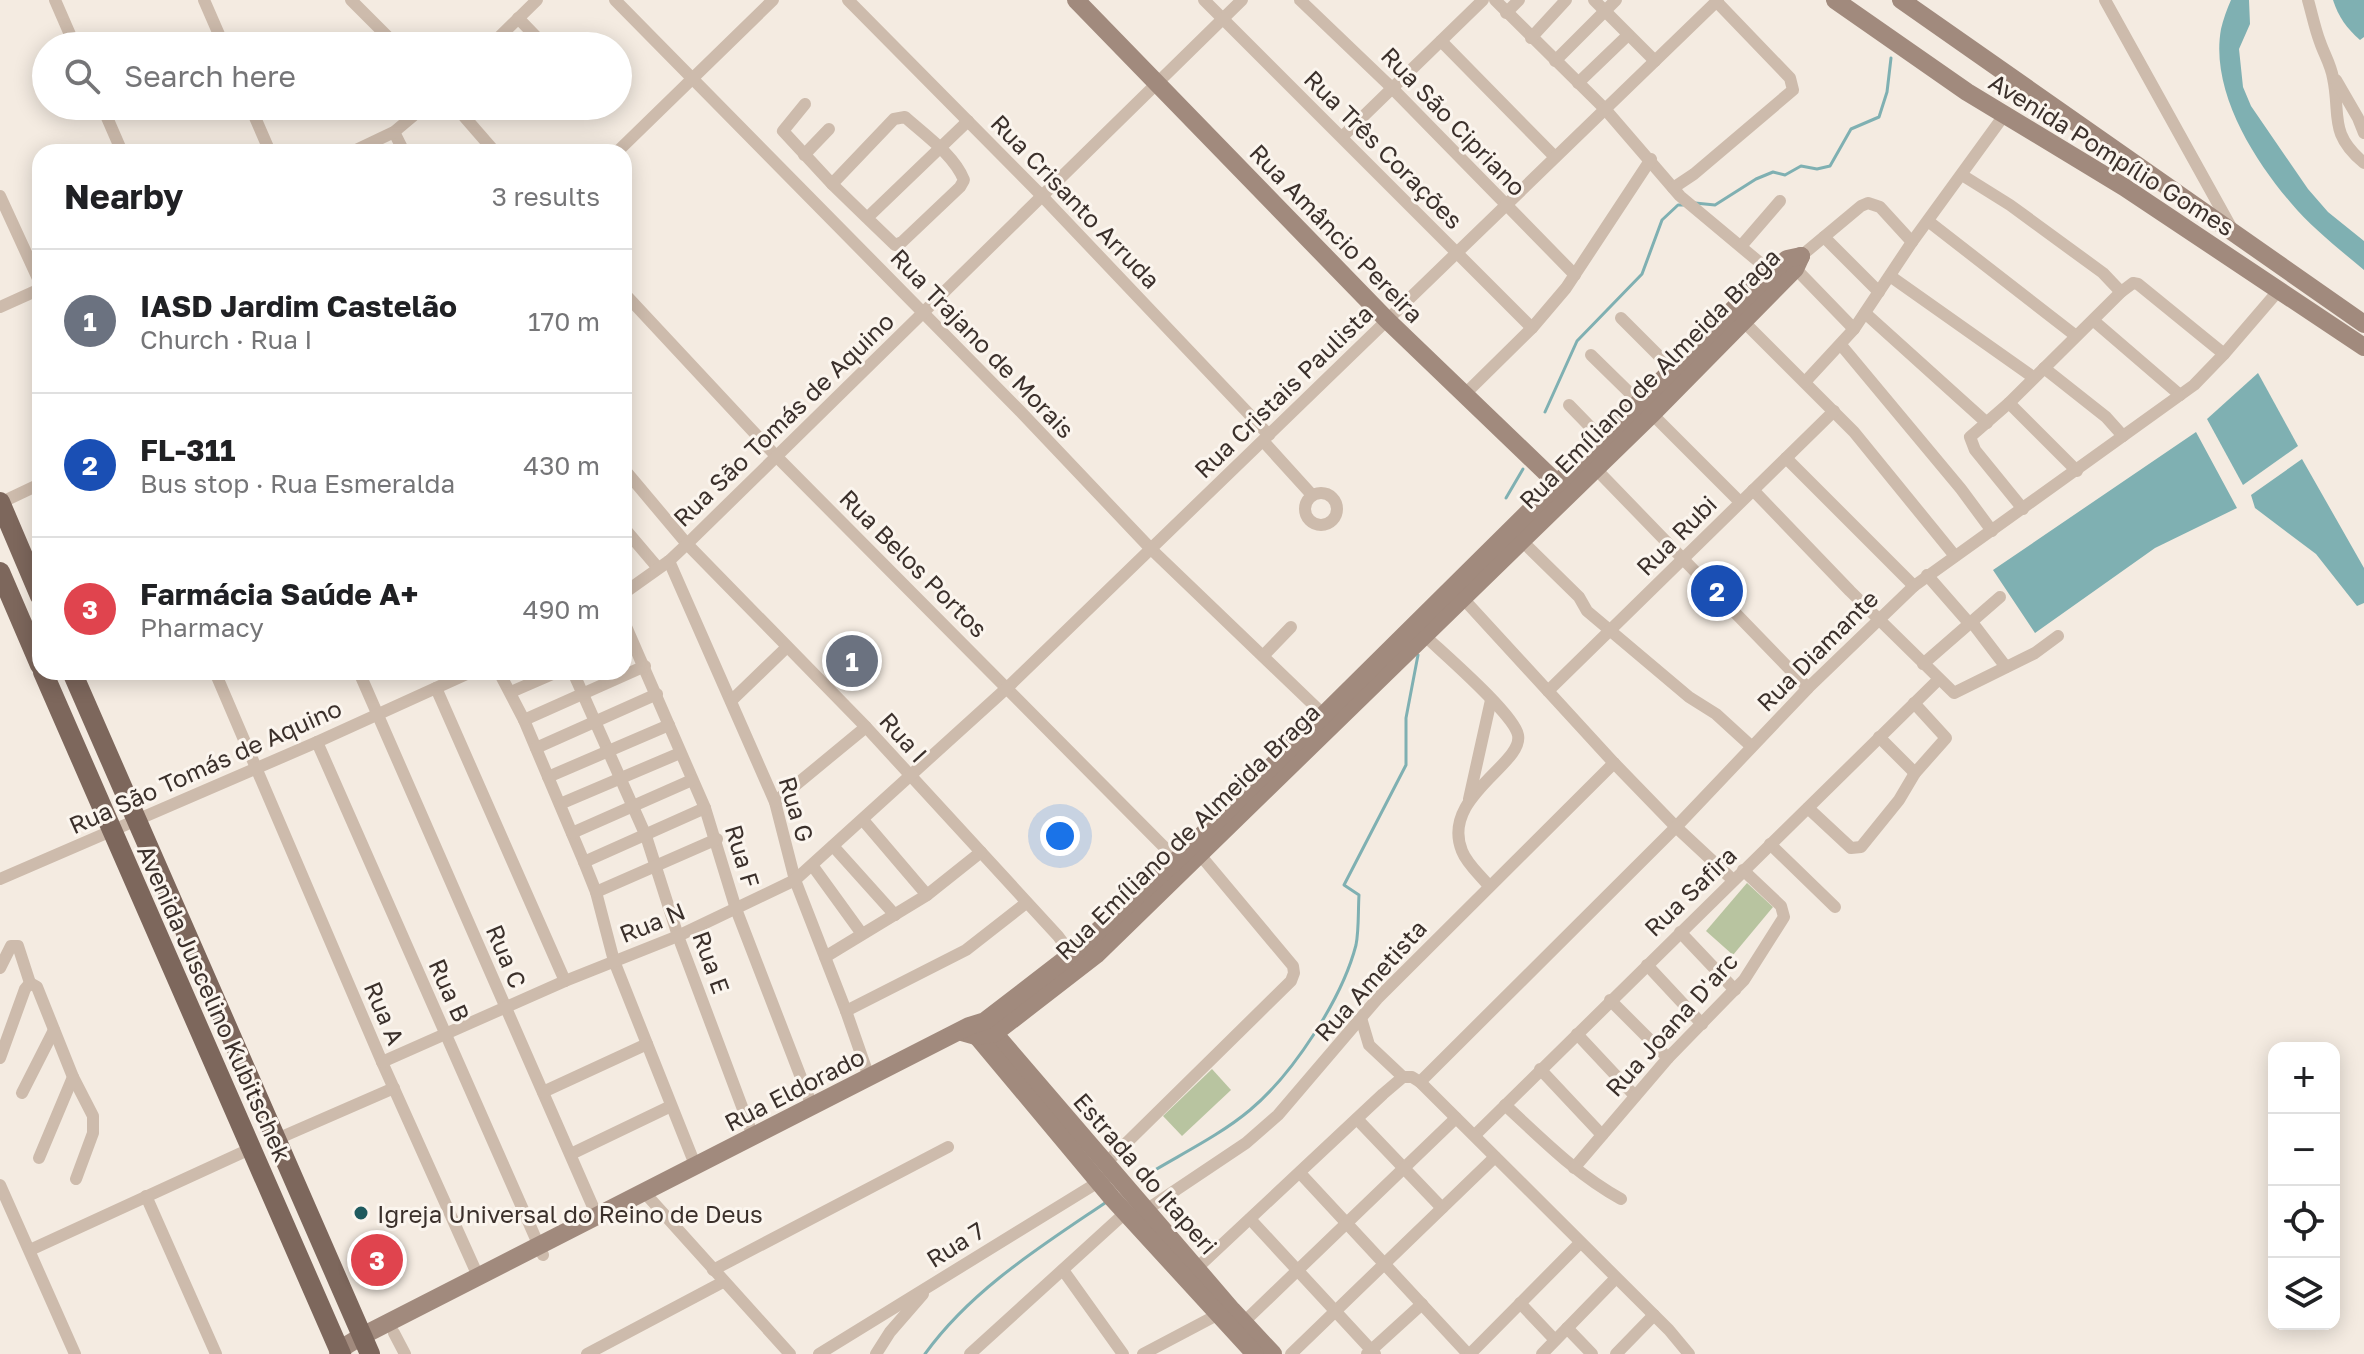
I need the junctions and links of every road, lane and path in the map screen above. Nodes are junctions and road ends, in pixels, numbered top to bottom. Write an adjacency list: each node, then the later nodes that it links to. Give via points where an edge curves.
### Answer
1 (55, 0): 27 (street)
2 (204, 0): 28 (street)
3 (351, 0): 29 (street)
4 (537, 0): 25 (street)
5 (615, 0): 38 (street, Rua Trajano de Morais)
6 (773, 0): 38 (street)
7 (848, 0): 50 (street, Rua Crisanto Arruda)
8 (1076, 0): 39 (street, Rua Amâncio Pereira)
9 (1204, 0): 26 (street, Rua Três Corações)
10 (1242, 0): 26 (street, Rua São Tomás de Aquino)
11 (1300, 0): 41 (street, Rua São Cipriano)
12 (1483, 0): 34 (street)
13 (1495, 0): 24 (street)
14 (1519, 0): 24 (street)
15 (1566, 0): 33 (street)
16 (1594, 0): 23 (street)
17 (1616, 0): 23 (street)
18 (1901, 0): 75 (street, Avenida Pompílio Gomes)
19 (2105, 0): 75 (street)
20 (2308, 0): 37 (street)
21 (1717, 1): 36 (street, Rua Cristais Paulista); 68 (street, via 1790,78 1793,90)
22 (1842, 2): 45 (street, Avenida Pompílio Gomes)
23 (1604, 11): 32 (street); 35 (street)
24 (1506, 13): 33 (street)
25 (518, 18): 30 (street); 31 (street)
26 (1223, 19): 39 (street, Rua São Tomás de Aquino); 54 (street, Rua Três Corações)
27 (69, 32)
28 (218, 32)
29 (383, 32)
30 (504, 32)
31 (532, 32)
32 (1628, 35): 36 (street); 40 (street)
33 (1531, 38): 35 (street)
34 (1441, 41): 41 (street); 63 (street)
35 (1555, 61): 40 (street)
36 (1655, 61): 43 (street, Rua Cristais Paulista)
37 (2333, 75): 44 (street); 65 (street, via 2338,126)
38 (693, 80): 60 (street); 91 (street, Rua Trajano de Morais)
39 (1157, 83): 70 (street, Rua São Tomás de Aquino); 95 (street, Rua Amâncio Pereira)
40 (1578, 83): 43 (street)
41 (1392, 88): 54 (street); 72 (street, Rua São Cipriano)
42 (805, 104): 62 (street, via 783,131)
43 (1605, 109): 63 (street, Rua Cristais Paulista); 64 (street)
44 (2361, 113): 53 (street)
45 (2005, 114): 66 (street); 86 (street, Avenida Pompílio Gomes)
46 (108, 120): 55 (street)
47 (256, 120): 56 (street)
48 (408, 120): 52 (street)
49 (467, 120): 59 (street)
50 (968, 121): 61 (street); 70 (street, Rua Crisanto Arruda)
51 (829, 129): 62 (street)
52 (394, 132): 57 (street); 58 (street)
53 (2364, 133)
54 (1343, 136): 79 (street, Rua Três Corações)
55 (119, 144)
56 (267, 144)
57 (369, 144)
58 (400, 144)
59 (488, 144)
60 (625, 144)
61 (940, 149): 67 (street, via 899,117); 73 (street); 73 (street, via 964,180 941,206 895,245)
62 (804, 155): 67 (street)
63 (1555, 157): 72 (street, Rua Cristais Paulista)
64 (1651, 159): 68 (street); 83 (street)
65 (2364, 163)
66 (1962, 175): 74 (street); 88 (street, via 2103,273)
67 (832, 184): 73 (street)
68 (1676, 192): 78 (street)
69 (0, 196): 81 (street)
70 (1042, 196): 91 (street, Rua São Tomás de Aquino); 117 (street, Rua Crisanto Arruda)
71 (1780, 201): 78 (street)
72 (1505, 206): 79 (street, Rua Cristais Paulista); 83 (street, Rua São Cipriano)
73 (867, 218)
74 (1928, 221): 77 (street); 100 (street)
75 (2235, 235): 97 (street, Avenida Pompílio Gomes)
76 (1824, 237): 77 (street, Rua Emíliano de Almeida Braga, via 1864,204 1874,204); 80 (street, Rua Emíliano de Almeida Braga); 87 (street)
77 (1912, 242): 84 (street)
78 (1742, 245): 82 (street)
79 (1456, 253): 95 (street, Rua Cristais Paulista); 98 (street, Rua Três Corações)
80 (1795, 261): 82 (street, Rua Emíliano de Almeida Braga); 93 (street, Rua Emíliano de Almeida Braga); 99 (street)
81 (32, 268)
82 (1771, 272): 93 (street, Rua Emíliano de Almeida Braga)
83 (1575, 275): 98 (street)
84 (1890, 276): 87 (street); 107 (street)
85 (32, 290): 90 (street)
86 (2279, 290): 102 (street, Avenida Pompílio Gomes); 103 (street, Rua Diamante)
87 (1879, 292): 92 (street)
88 (2121, 292): 96 (street); 103 (street, via 2133,283 2142,287)
89 (632, 302): 119 (street, Rua Belos Portos)
90 (0, 307)
91 (922, 313): 119 (street, Rua São Tomás de Aquino); 135 (street, Rua Trajano de Morais)
92 (1865, 313): 99 (street); 115 (street)
93 (1737, 315): 106 (street, Rua Emíliano de Almeida Braga); 108 (street); 113 (street, Rua Emíliano de Almeida Braga)
94 (1621, 318): 106 (street)
95 (1387, 320): 109 (street, Rua Amâncio Pereira); 117 (street, Rua Cristais Paulista)
96 (2094, 321): 100 (street); 110 (street)
97 (2364, 324)
98 (1532, 328): 109 (street)
99 (1854, 329): 101 (street)
100 (2076, 336): 105 (street)
101 (1841, 345): 108 (street); 131 (street)
102 (2364, 347)
103 (2224, 354): 110 (street, Rua Diamante)
104 (1591, 355): 113 (street)
105 (2044, 368): 107 (street); 116 (street)
106 (1672, 369): 113 (street, Rua Emíliano de Almeida Braga)
107 (2033, 377): 111 (street)
108 (1805, 382): 114 (street)
109 (1464, 395): 125 (street, Rua Amâncio Pereira)
110 (2180, 395): 116 (street, Rua Diamante)
111 (2009, 403): 115 (street); 122 (street)
112 (1569, 405): 118 (street)
113 (1646, 408): 118 (street, Rua Emíliano de Almeida Braga); 121 (street, Rua Emíliano de Almeida Braga); 129 (street)
114 (1834, 411): 120 (street, Rua Rubi); 136 (street)
115 (1987, 423): 130 (street, via 1970,437 1972,446)
116 (2123, 436): 122 (street, Rua Diamante)
117 (1266, 438): 127 (street, Rua Crisanto Arruda); 135 (street, Rua Cristais Paulista)
118 (1602, 439): 121 (street, Rua Emíliano de Almeida Braga)
119 (776, 456): 134 (street, Rua São Tomás de Aquino); 170 (street, Rua Belos Portos)
120 (1786, 458): 126 (street, Rua Rubi); 142 (street)
121 (1590, 463): 125 (street, Rua Emíliano de Almeida Braga); 137 (street)
122 (2077, 471): 130 (street, Rua Diamante)
123 (632, 479): 134 (street, Rua I)
124 (32, 488): 128 (street)
125 (1562, 489): 133 (street, Rua Emíliano de Almeida Braga); 144 (street, Rua Emíliano de Almeida Braga)
126 (1753, 490): 129 (street, Rua Rubi); 146 (street)
127 (1312, 495)
128 (0, 502): 141 (main road)
129 (1740, 502): 137 (street, Rua Rubi)
130 (2023, 509): 131 (street, Rua Diamante)
131 (1992, 531): 136 (street, Rua Diamante)
132 (632, 535): 138 (street, Rua G)
133 (1522, 541): 144 (street, Rua Emíliano de Almeida Braga); 149 (street)
134 (687, 544): 138 (street, Rua São Tomás de Aquino); 154 (street, Rua I)
135 (1151, 549): 155 (street, Rua Trajano de Morais); 170 (street, Rua Cristais Paulista)
136 (1955, 556): 140 (street, Rua Diamante)
137 (1684, 560): 149 (street, Rua Rubi); 172 (street)
138 (664, 564): 143 (street, Rua São Tomás de Aquino); 178 (street, Rua G)
139 (0, 572): 153 (main road)
140 (1927, 575): 142 (street, Rua Diamante); 147 (street)
141 (32, 577)
142 (1914, 586): 146 (street, Rua Diamante)
143 (632, 587)
144 (1459, 593): 150 (street, Rua Emíliano de Almeida Braga); 173 (street); 181 (street, Rua Emíliano de Almeida Braga)
145 (2000, 597): 147 (street)
146 (1879, 620): 156 (street); 172 (street, Rua Diamante)
147 (1970, 622): 156 (street); 158 (street)
148 (1291, 627): 155 (street)
149 (1609, 630): 173 (street, Rua Rubi); 188 (street)
150 (1425, 636): 177 (street); 216 (street, Rua Emíliano de Almeida Braga)
151 (2058, 636): 158 (street)
152 (632, 645): 157 (street, Rua F)
153 (32, 646)
154 (787, 647): 178 (street); 185 (street, Rua I)
155 (1263, 656): 181 (street, Rua Trajano de Morais)
156 (1923, 664): 169 (street)
157 (645, 666): 159 (street); 176 (street, Rua F)
158 (2006, 667): 169 (street, via 1954,693)
159 (632, 672)
160 (46, 680): 208 (main road, Avenida Juscelino Kubitschek)
161 (76, 680): 205 (main road, Avenida Juscelino Kubitschek)
162 (218, 680): 193 (street, Rua A)
163 (362, 680): 180 (street, Rua C)
164 (454, 680): 171 (street, Rua São Tomás de Aquino)
165 (504, 680): 174 (street)
166 (539, 680): 174 (street)
167 (577, 680): 175 (street, Rua E)
168 (614, 680): 175 (street)
169 (1938, 680): 179 (street, Rua Safira)
170 (1008, 687): 196 (street, Rua Cristais Paulista); 216 (street, Rua Belos Portos)
171 (436, 688): 180 (street, Rua São Tomás de Aquino); 238 (street)
172 (1808, 688): 188 (street, Rua Diamante)
173 (1548, 691): 192 (street)
174 (511, 692): 182 (street)
175 (583, 694): 182 (street); 183 (street, Rua E)
176 (657, 694): 183 (street); 184 (street, Rua F)
177 (1491, 700): 199 (street); 199 (street, via 1515,726 1518,744)
178 (731, 701): 200 (street, Rua G)
179 (1914, 703): 186 (street, Rua Safira); 194 (street, via 1946,738)
180 (376, 714): 187 (street, Rua São Tomás de Aquino); 242 (street, Rua C)
181 (1323, 714): 216 (street, Rua Emíliano de Almeida Braga)
182 (524, 720): 189 (street)
183 (596, 722): 189 (street); 190 (street, Rua E)
184 (669, 725): 190 (street); 191 (street, Rua F)
185 (866, 727): 196 (street, Rua I); 200 (street)
186 (1879, 737): 194 (street); 204 (street, Rua Safira)
187 (317, 742): 193 (street, Rua São Tomás de Aquino); 249 (street, Rua B)
188 (1751, 746): 207 (street, Rua Diamante)
189 (536, 748): 195 (street)
190 (608, 750): 195 (street); 197 (street, Rua E)
191 (680, 753): 197 (street); 198 (street, Rua F)
192 (1614, 763): 207 (street); 223 (street, Rua Ametista)
193 (255, 767): 205 (street, Rua São Tomás de Aquino); 253 (street, Rua A)
194 (1915, 773): 204 (street, via 1861,847 1851,848)
195 (548, 777): 201 (street)
196 (911, 777): 206 (street, Rua N); 214 (street, Rua I)
197 (621, 779): 201 (street); 202 (street, Rua E)
198 (692, 780): 202 (street); 203 (street, Rua F)
199 (1469, 799): 223 (street, via 1459,834 1461,849)
200 (775, 802): 221 (street, Rua G)
201 (560, 804): 209 (street)
202 (633, 807): 209 (street); 210 (street, Rua E)
203 (705, 808): 210 (street); 211 (street, Rua F)
204 (1808, 808): 212 (street, Rua Safira)
205 (137, 820): 208 (street, Rua São Tomás de Aquino); 270 (main road, Avenida Juscelino Kubitschek)
206 (863, 820): 213 (street, Rua N); 225 (street)
207 (1676, 827): 222 (street); 257 (street, Rua Diamante)
208 (111, 832): 220 (street, Rua São Tomás de Aquino); 272 (main road, Avenida Juscelino Kubitschek)
209 (572, 833): 215 (street)
210 (646, 836): 215 (street); 217 (street, Rua E)
211 (717, 839): 217 (street); 228 (street, Rua F)
212 (1770, 844): 219 (street, Rua Safira); 227 (street)
213 (833, 846): 218 (street, Rua N); 229 (street)
214 (981, 852): 225 (street); 226 (street, Rua I)
215 (584, 862): 224 (street)
216 (1195, 862): 235 (street, Rua Emíliano de Almeida Braga); 279 (street, Rua 7, via 1294,973)
217 (657, 863): 224 (street); 232 (street, Rua E)
218 (812, 865): 221 (street, Rua N); 231 (street)
219 (1743, 870): 222 (street, Rua Safira); 240 (street, Rua Joana D'arc, via 1781,906 1784,917)
220 (0, 879)
221 (795, 880): 228 (street, Rua N); 233 (street, Rua G)
222 (1733, 880): 230 (street, Rua Safira)
223 (1489, 886): 244 (street, Rua Ametista)
224 (596, 892): 234 (street)
225 (927, 895): 229 (street)
226 (1026, 903): 235 (street, Rua I); 243 (street, via 966,950)
227 (1835, 907)
228 (736, 909): 232 (street, Rua N); 264 (street, Rua F)
229 (895, 915): 231 (street)
230 (1680, 932): 236 (street, Rua Safira); 240 (street)
231 (862, 934): 233 (street)
232 (678, 936): 234 (street, Rua N); 269 (street, Rua E)
233 (825, 957): 243 (street, Rua G)
234 (614, 961): 238 (street, Rua N); 250 (street)
235 (1077, 961): 247 (street, Rua Emíliano de Almeida Braga)
236 (1647, 965): 241 (street, Rua Safira); 245 (street)
237 (0, 968): 239 (street, via 11,946 18,946)
238 (565, 981): 242 (street, Rua N)
239 (30, 983): 246 (street, via 37,987); 251 (street)
240 (1735, 990): 245 (street, Rua Joana D'arc)
241 (1610, 1000): 248 (street, Rua Safira); 252 (street)
242 (505, 1009): 249 (street, Rua N); 259 (street, Rua C)
243 (846, 1011): 256 (street, Rua G)
244 (1361, 1018): 257 (street, via 1369,1045); 287 (street, Rua Ametista, via 1278,1115)
245 (1702, 1024): 252 (street, Rua Joana D'arc)
246 (54, 1030): 255 (street); 260 (street)
247 (977, 1030): 256 (street, Rua Eldorado); 279 (street, Estrada do Itaperi)
248 (1577, 1034): 254 (street, Rua Safira); 261 (street)
249 (445, 1035): 253 (street, Rua N); 294 (street, Rua B)
250 (647, 1044): 259 (street); 263 (street)
251 (0, 1058)
252 (1668, 1058): 261 (street, Rua Joana D'arc)
253 (382, 1062): 258 (street, Rua A)
254 (1540, 1069): 262 (street, Rua Safira); 268 (street)
255 (73, 1077): 275 (street); 281 (street, via 95,1124)
256 (869, 1077): 264 (street, Rua Eldorado)
257 (1411, 1079): 265 (street); 266 (street)
258 (394, 1088): 270 (street); 300 (street, Rua A)
259 (543, 1092): 273 (street, Rua C)
260 (22, 1093)
261 (1635, 1096): 268 (street, Rua Joana D'arc)
262 (1505, 1105): 267 (street, Rua Safira); 278 (street)
263 (671, 1106): 273 (street); 276 (street)
264 (812, 1106): 269 (street, Rua Eldorado)
265 (1456, 1118): 267 (street); 277 (street)
266 (1357, 1119): 277 (street); 280 (street)
267 (1475, 1135): 274 (street)
268 (1602, 1135): 278 (street, Rua Joana D'arc)
269 (753, 1136): 276 (street, Rua Eldorado)
270 (277, 1139): 313 (main road, Avenida Juscelino Kubitschek)
271 (948, 1147): 297 (street)
272 (250, 1149): 284 (street); 317 (main road, Avenida Juscelino Kubitschek)
273 (571, 1154): 289 (street, Rua C)
274 (1495, 1157): 286 (street); 292 (street)
275 (39, 1158)
276 (696, 1167): 283 (street, Rua Eldorado)
277 (1404, 1168): 286 (street); 291 (street)
278 (1574, 1168): 285 (street)
279 (1106, 1173): 287 (street, Estrada do Itaperi); 288 (street, Estrada do Itaperi); 303 (street, Rua 7)
280 (1300, 1173): 290 (street); 291 (street)
281 (76, 1179)
282 (0, 1185): 293 (street)
283 (648, 1194): 289 (street, Rua Eldorado); 294 (street, Rua Eldorado); 297 (street)
284 (146, 1196): 293 (street); 316 (street)
285 (1621, 1199)
286 (1442, 1208): 295 (street)
287 (1147, 1211): 296 (street, Estrada do Itaperi)
288 (1125, 1213): 298 (street); 307 (street, Estrada do Itaperi)
289 (597, 1216): 294 (street, Rua Eldorado)
290 (1250, 1219): 296 (street); 299 (street)
291 (1347, 1223): 295 (street); 299 (street)
292 (1580, 1243): 301 (street); 304 (street)
293 (30, 1250): 315 (street)
294 (541, 1250): 300 (street, Rua Eldorado); 311 (street, Rua Eldorado)
295 (1384, 1264): 305 (street); 306 (street)
296 (1196, 1269): 327 (street, Estrada do Itaperi)
297 (713, 1270): 302 (street)
298 (1063, 1270): 323 (street); 324 (street)
299 (1298, 1271): 306 (street); 309 (street)
300 (478, 1276): 313 (street, Rua Eldorado)
301 (1615, 1279): 308 (street); 310 (street)
302 (723, 1282): 319 (street); 320 (street)
303 (930, 1285): 321 (street, Rua 7); 322 (street)
304 (1520, 1303): 312 (street); 329 (street)
305 (1422, 1304): 314 (street); 329 (street)
306 (1335, 1311): 314 (street); 328 (street)
307 (1217, 1315): 325 (street); 326 (street, Estrada do Itaperi)
308 (1654, 1315): 332 (street); 333 (street)
309 (1249, 1317)
310 (1567, 1328): 312 (street); 331 (street)
311 (394, 1333): 313 (street, Rua Eldorado); 318 (street)
312 (1555, 1340): 330 (street)
313 (366, 1345): 317 (street, Rua Eldorado)
314 (1371, 1353)
315 (75, 1354)
316 (216, 1354)
317 (340, 1354)
318 (405, 1354)
319 (587, 1354)
320 (790, 1354)
321 (819, 1354)
322 (876, 1354)
323 (970, 1354)
324 (1123, 1354)
325 (1143, 1354)
326 (1255, 1354)
327 (1273, 1354)
328 (1291, 1354)
329 (1469, 1354)
330 (1542, 1354)
331 (1592, 1354)
332 (1616, 1354)
333 (1689, 1354)

